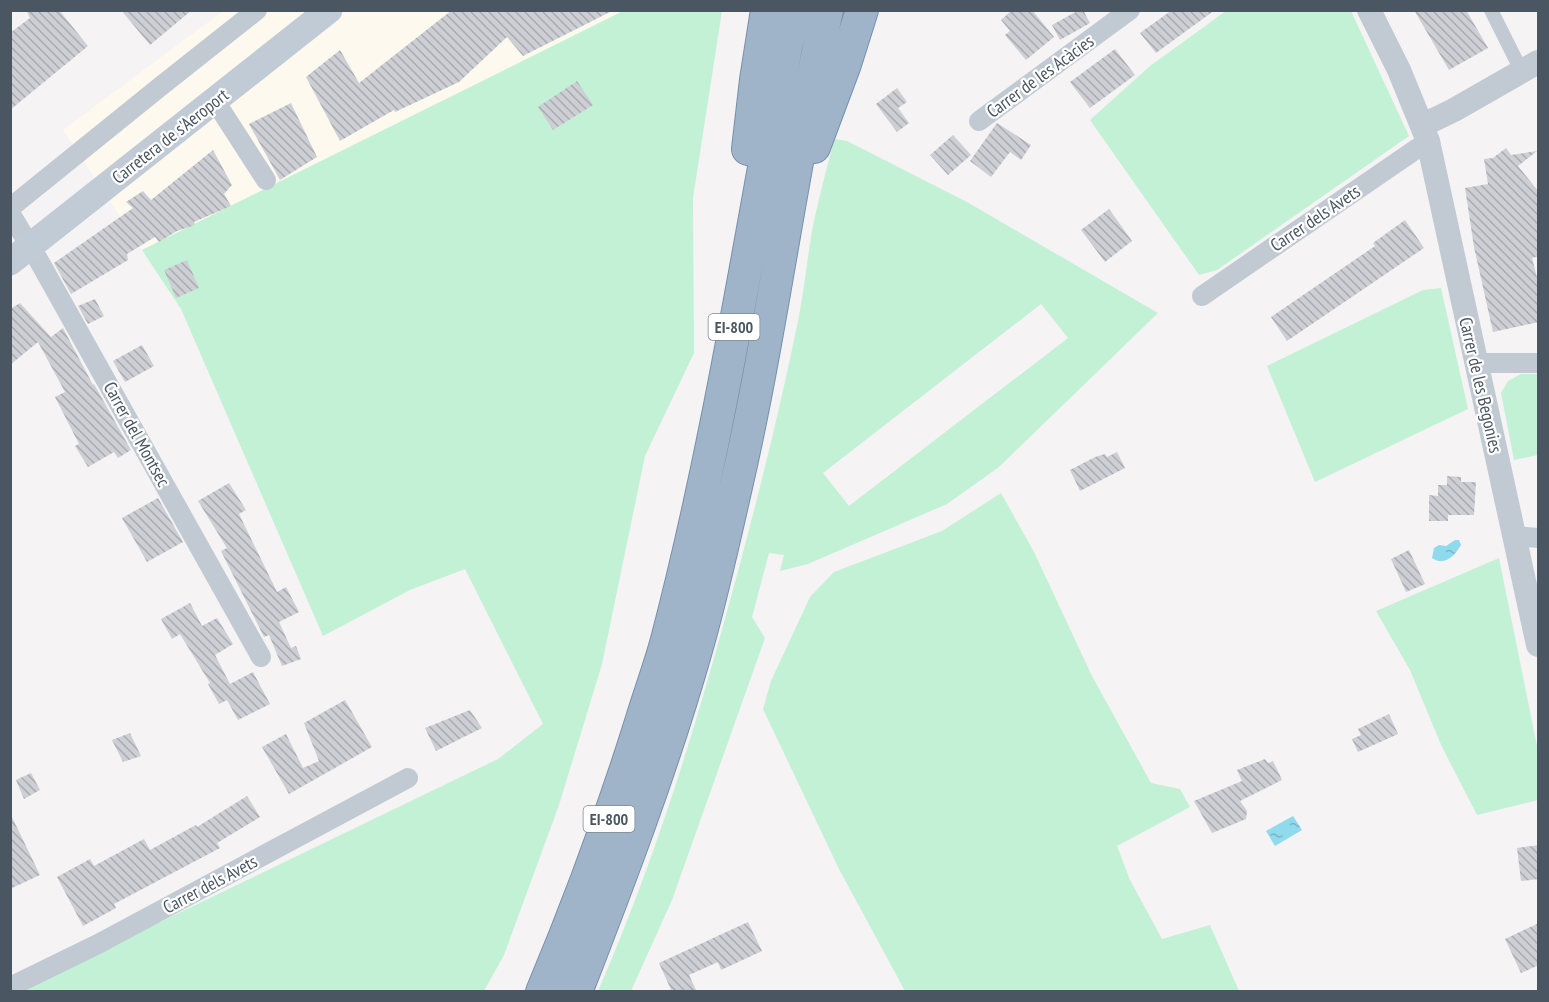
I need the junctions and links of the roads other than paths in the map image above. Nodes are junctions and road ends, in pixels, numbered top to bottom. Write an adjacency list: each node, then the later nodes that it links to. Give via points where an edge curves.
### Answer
1 (257, 10): 15 (street)
2 (329, 10): 11 (main road, Carretera de s'Aeroport)
3 (767, 10): 19 (highway, via 750,131)
4 (795, 10): 19 (highway, EI-800)
5 (827, 10): 17 (highway, EI-800)
6 (862, 10): 17 (highway)
7 (1130, 10): 12 (street, Carrer de les Acàcies)
8 (1369, 10): 13 (street, Carrer de les Begonies)
9 (1491, 10): 10 (street)
10 (1530, 67): 13 (street)
11 (215, 101): 14 (street); 18 (main road, Carretera de s'Aeroport)
12 (979, 121)
13 (1425, 133): 20 (street, Carrer dels Avets); 21 (street, Carrer de les Begonies)
14 (266, 180)
15 (10, 208)
16 (10, 213): 18 (street, Carrer del Montsec)
17 (787, 218): 29 (highway, EI-800, via 759,380 697,649 637,834)
18 (21, 254): 25 (street, Carrer del Montsec)
19 (746, 265): 28 (highway, EI-800, via 694,528 666,642 579,904)
20 (1202, 296)
21 (1477, 363): 22 (street); 23 (street, Carrer de les Begonies)
22 (1539, 363)
23 (1527, 537): 24 (street, Carrer de les Begonies)
24 (1539, 645)
25 (261, 657)
26 (408, 778): 27 (street, Carrer dels Avets)
27 (10, 987)
28 (543, 992)
29 (576, 992)

